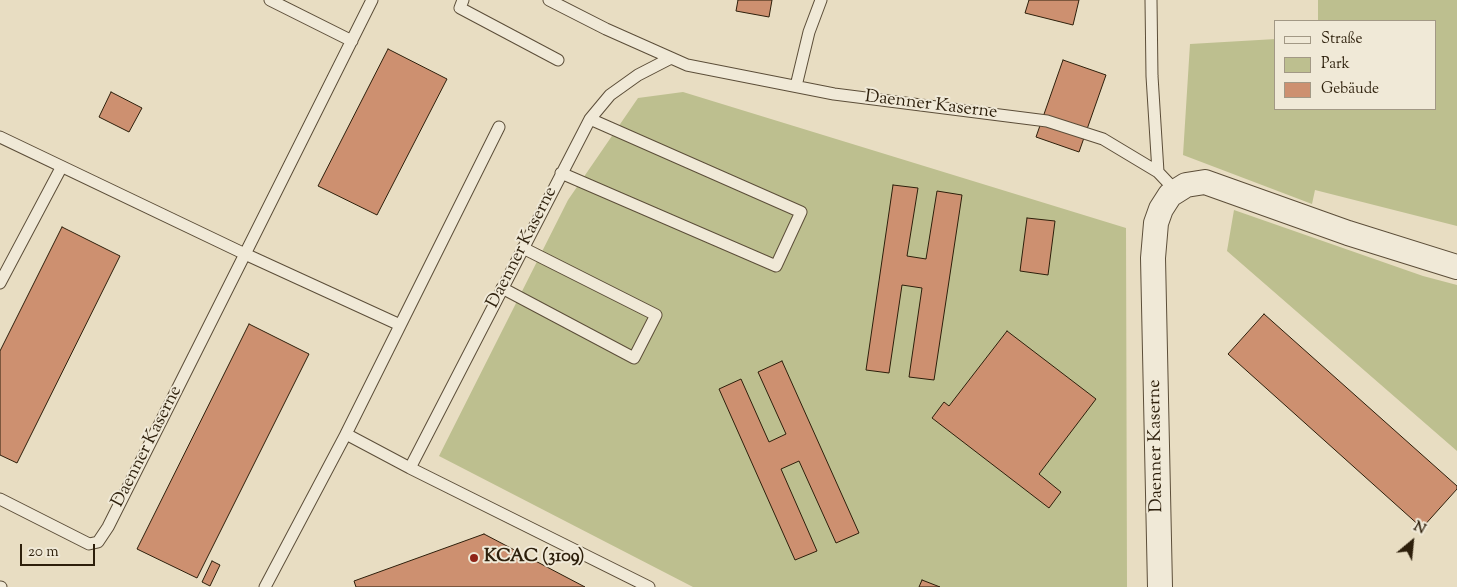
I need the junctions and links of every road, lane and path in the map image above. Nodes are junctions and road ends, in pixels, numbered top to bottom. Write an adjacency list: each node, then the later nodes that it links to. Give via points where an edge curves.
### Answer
1 (270, 0): 7 (lane)
2 (372, 0): 7 (lane, Daenner Kaserne)
3 (463, 0): 9 (lane, via 460,8)
4 (550, 0): 8 (lane, Daenner Kaserne)
5 (820, 0): 10 (lane)
6 (1150, 0): 15 (lane)
7 (352, 41): 19 (lane, Daenner Kaserne)
8 (670, 58): 10 (lane, Daenner Kaserne, via 687,65); 11 (lane, Daenner Kaserne, via 638,74 610,95)
9 (558, 60)
10 (796, 86): 15 (lane, Daenner Kaserne, via 834,94 1047,121 1103,139)
11 (590, 119): 16 (lane, Daenner Kaserne); 16 (lane, via 801,212 776,266)
12 (498, 128): 23 (lane)
13 (0, 137): 14 (lane)
14 (61, 168): 19 (lane); 21 (lane)
15 (1158, 172): 17 (lane, Daenner Kaserne)
16 (561, 173): 18 (lane, Daenner Kaserne)
17 (1176, 191): 20 (street, via 1186,185 1205,182 1348,233); 29 (street, Daenner Kaserne, via 1161,209 1153,251)
18 (523, 248): 22 (lane, Daenner Kaserne); 22 (lane, via 656,314 634,358)
19 (246, 254): 23 (lane); 26 (lane, Daenner Kaserne, via 98,542 90,544)
20 (1457, 267)
21 (0, 283)
22 (502, 288): 25 (lane, Daenner Kaserne)
23 (400, 325): 24 (lane)
24 (346, 434): 25 (lane); 27 (lane)
25 (410, 468): 28 (lane)
26 (0, 498)
27 (265, 587)
28 (649, 587)
29 (1160, 587)

